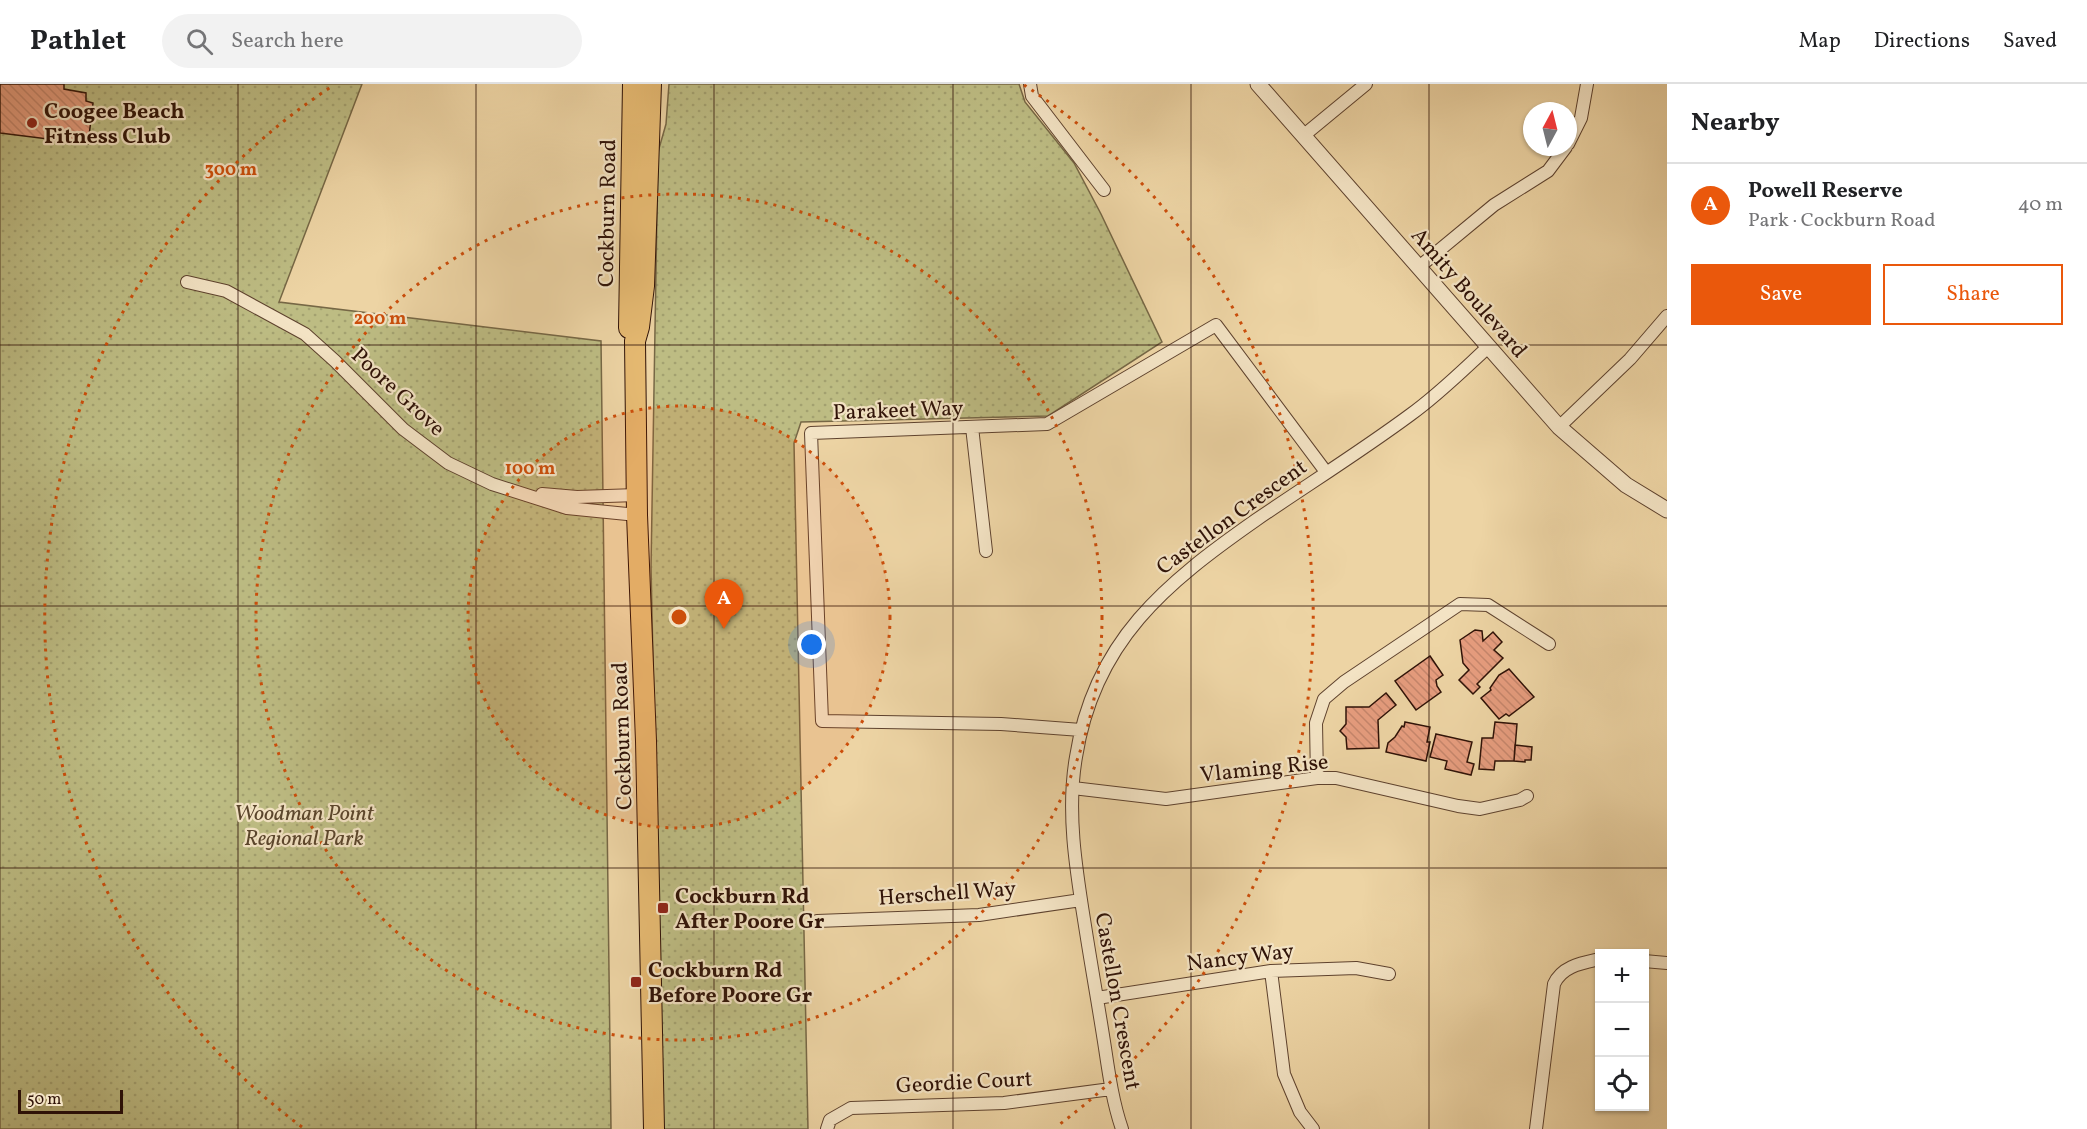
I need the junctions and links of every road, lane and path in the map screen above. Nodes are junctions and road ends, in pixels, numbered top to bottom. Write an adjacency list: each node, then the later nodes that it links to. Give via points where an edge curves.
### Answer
1 (633, 84): 14 (main road, Cockburn Road, via 628,320)
2 (651, 84): 14 (main road, Cockburn Road, via 644,286)
3 (1030, 84): 10 (street, via 1032,96)
4 (1258, 84): 8 (street, Amity Boulevard)
5 (1366, 84): 8 (street)
6 (1587, 84): 7 (street)
7 (1577, 126)
8 (1304, 136): 11 (street, Amity Boulevard)
9 (1559, 156): 11 (street, via 1548,171 1494,205)
10 (1104, 190)
11 (1419, 267): 15 (street, Amity Boulevard)
12 (187, 282): 19 (street, Poore Grove, via 225,291 305,334 403,429 448,463 492,484)
13 (1667, 316): 17 (street, via 1630,359)
14 (635, 341): 20 (main road, Cockburn Road)
15 (1488, 348): 17 (street, Amity Boulevard); 18 (street, Castellon Crescent, via 1409,416)
16 (972, 427): 18 (street, Parakeet Way, via 1047,424 1216,325); 23 (street); 25 (street, Parakeet Way, via 811,433 822,721 1001,724)
17 (1559, 427): 21 (street, Amity Boulevard, via 1626,484)
18 (1326, 472): 25 (street, Castellon Crescent, via 1164,590 1110,658 1090,699)
19 (523, 493): 20 (street, Poore Grove, via 577,497); 22 (street, Poore Grove, via 567,508)
20 (637, 495): 22 (main road, Cockburn Road)
21 (1667, 510)
22 (637, 514): 38 (main road, Cockburn Road)
23 (986, 551)
24 (1549, 644): 26 (street, via 1488,606 1460,604 1323,699 1316,723)
25 (1081, 730): 27 (street, Castellon Crescent)
26 (1317, 778): 27 (street, Vlaming Rise, via 1166,799); 28 (street, Vlaming Rise, via 1336,778 1480,809)
27 (1073, 788): 29 (street, Castellon Crescent)
28 (1527, 796)
29 (1081, 900): 30 (street, Herschell Way, via 979,915); 36 (street, Castellon Crescent)
30 (817, 921)
31 (1595, 960): 42 (street, via 1567,969 1554,984)
32 (1649, 961): 33 (street)
33 (1667, 963)
34 (1271, 971): 35 (street, Nancy Way, via 1356,968); 36 (street, Nancy Way); 41 (street, via 1284,1074 1300,1112)
35 (1389, 974)
36 (1097, 998): 37 (street, Castellon Crescent)
37 (1112, 1089): 39 (street, Geordie Court, via 1004,1103 851,1108 830,1120); 40 (street, Castellon Crescent)
38 (654, 1129)
39 (828, 1129)
40 (1122, 1129)
41 (1313, 1129)
42 (1536, 1129)

